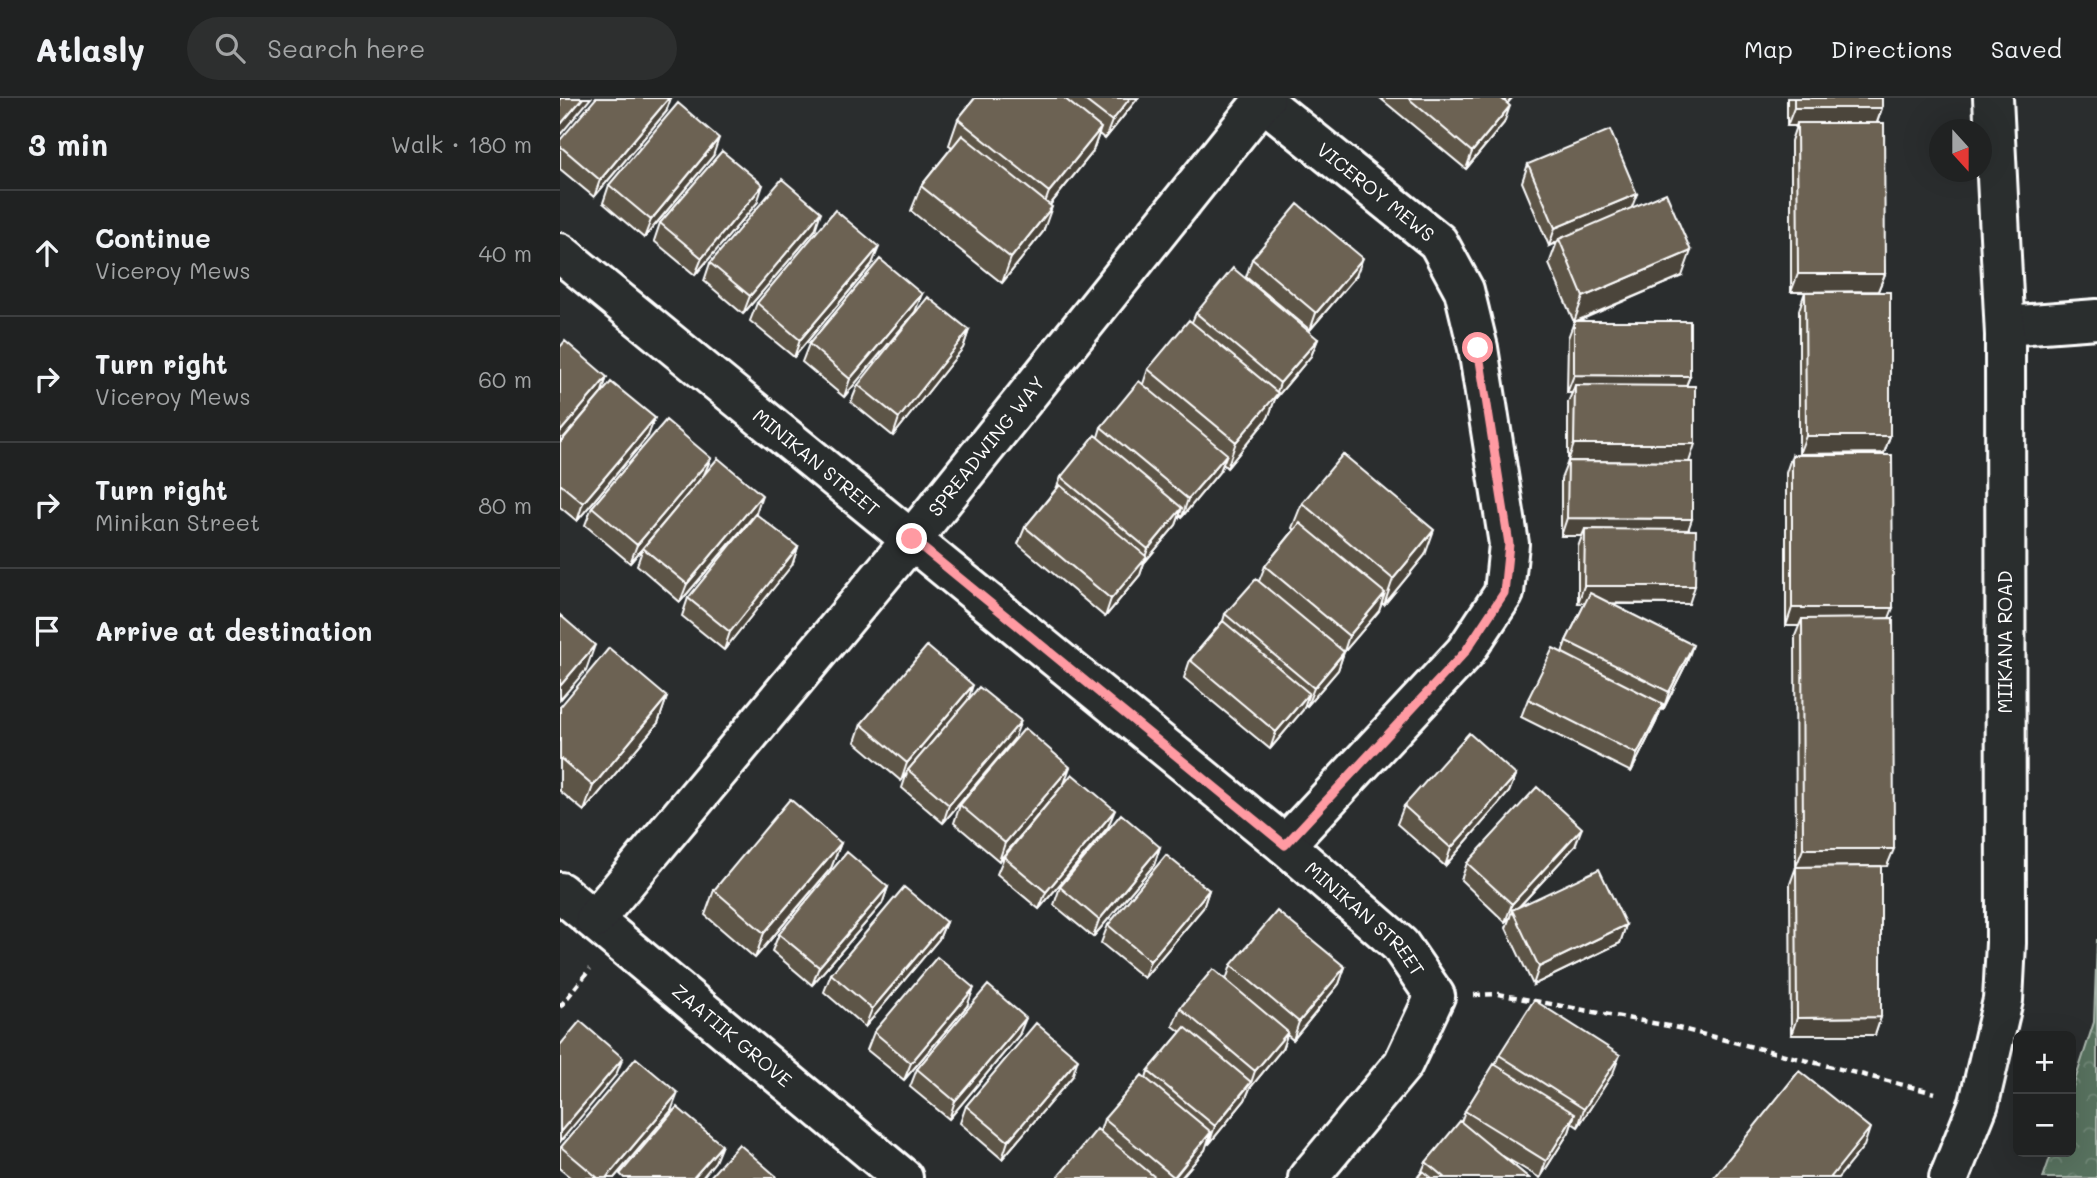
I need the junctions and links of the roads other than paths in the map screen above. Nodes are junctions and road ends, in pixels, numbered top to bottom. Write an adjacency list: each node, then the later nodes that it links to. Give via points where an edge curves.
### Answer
1 (1993, 98): 5 (street, MIIKANA ROAD)
2 (1264, 99): 6 (street, SPREADWING WAY); 7 (street, VICEROY MEWS, via 1438,242 1464,290 1478,348 1509,544 1504,593 1465,652)
3 (560, 253): 6 (street, MINIKAN STREET)
4 (2097, 319): 5 (street)
5 (2005, 326): 12 (street, MIIKANA ROAD, via 2007,874 2003,1000 1979,1103)
6 (912, 539): 7 (street, MINIKAN STREET); 9 (street, SPREADWING WAY)
7 (1285, 845): 11 (street, MINIKAN STREET, via 1400,945 1435,996 1404,1064)
8 (560, 892): 9 (street, ZAATIIK GROVE)
9 (605, 928): 10 (street, ZAATIIK GROVE)
10 (903, 1178)
11 (1308, 1178)
12 (1949, 1178)

